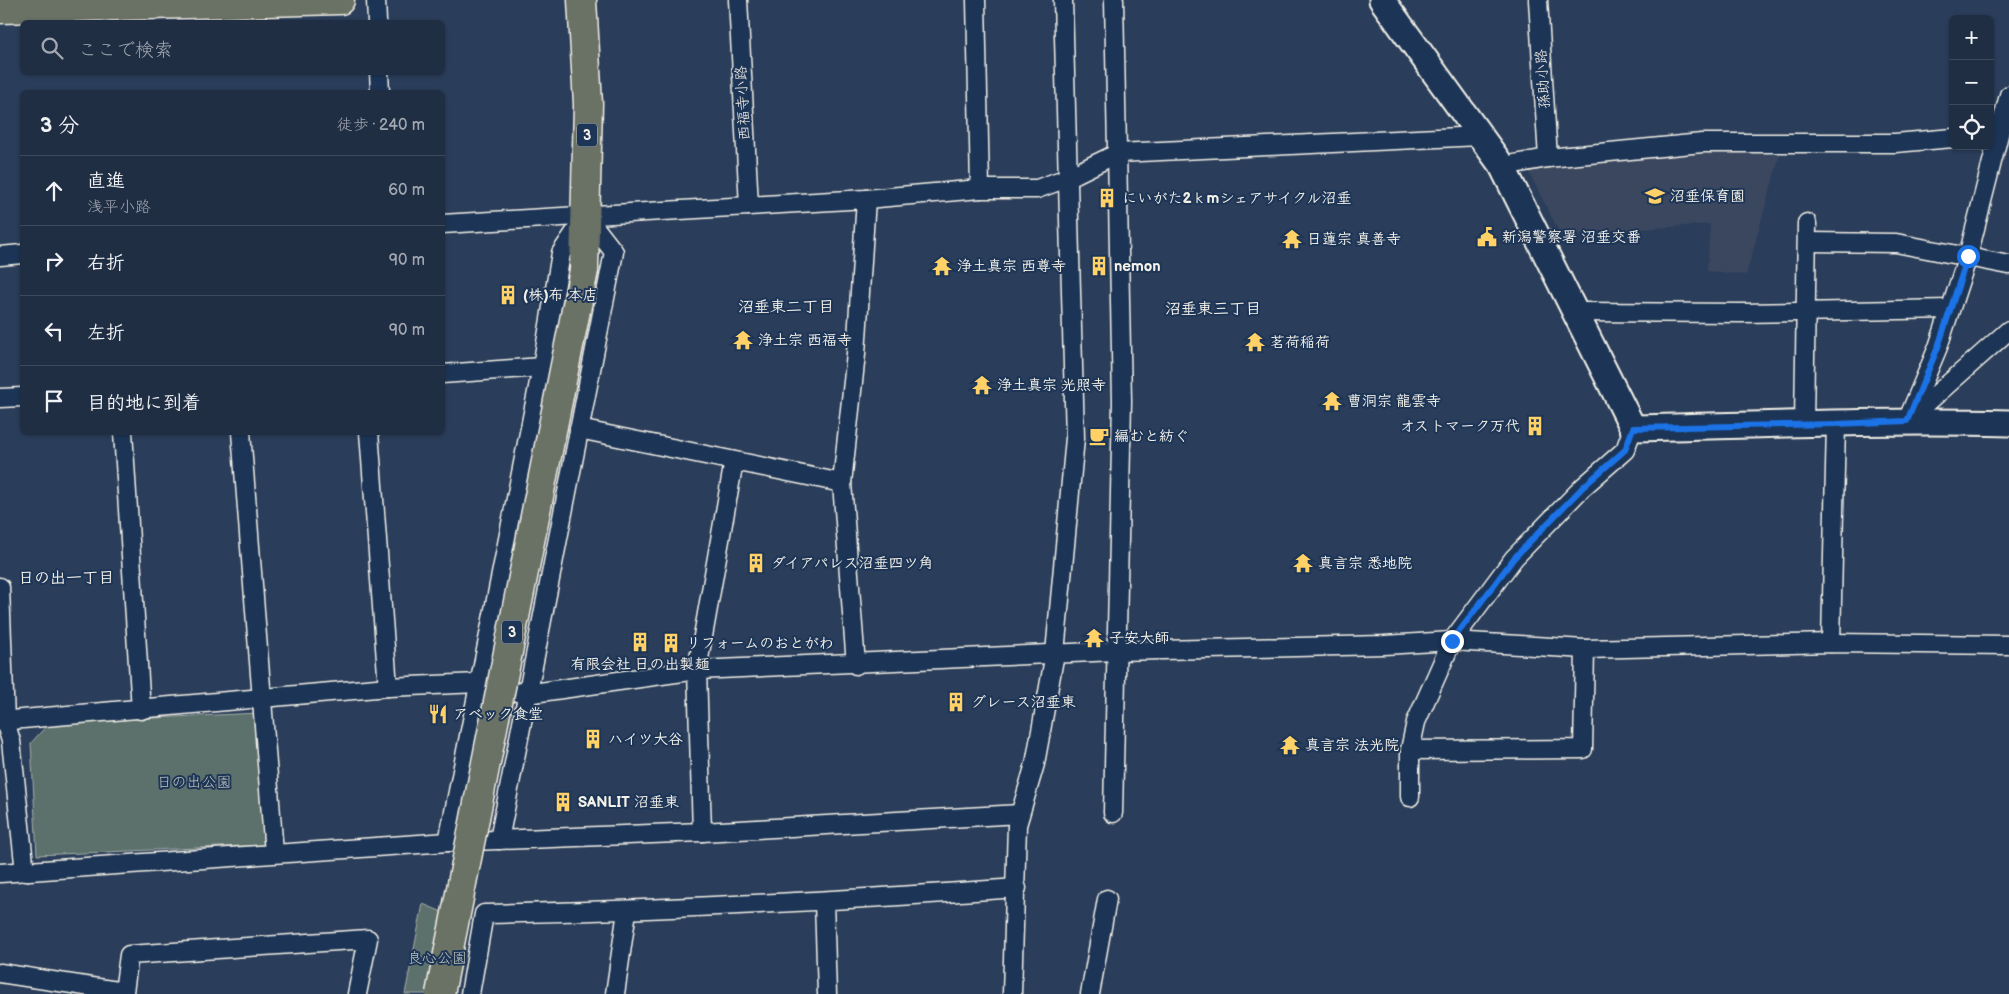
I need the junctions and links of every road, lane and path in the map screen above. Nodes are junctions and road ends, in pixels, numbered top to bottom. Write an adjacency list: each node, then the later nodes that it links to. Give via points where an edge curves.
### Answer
1 (376, 0): 11 (street)
2 (582, 0): 25 (main road, 3, via 588,104)
3 (738, 0): 24 (street, 西福寺小路)
4 (976, 0): 22 (street)
5 (1063, 0): 21 (street)
6 (1114, 0): 18 (street)
7 (1382, 0): 16 (street)
8 (1538, 0): 19 (street, 孫助小路)
9 (326, 1): 10 (main road)
10 (0, 9)
11 (377, 20)
12 (379, 75): 13 (street)
13 (380, 90)
14 (2009, 94): 15 (street)
15 (1999, 133): 31 (street)
16 (1480, 136): 18 (street); 20 (street)
17 (1949, 138): 19 (street, via 1895,143 1702,143)
18 (1118, 153): 21 (street); 57 (street, via 1122,401)
19 (1548, 158): 20 (street)
20 (1502, 166): 35 (street)
21 (1067, 178): 22 (street, via 1037,189); 58 (street, via 1075,438)
22 (980, 189): 23 (street)
23 (866, 198): 24 (street); 51 (street, via 856,354)
24 (749, 206): 25 (street)
25 (586, 216): 27 (street); 37 (street, via 561,253); 46 (street, via 614,252); 84 (main road, 3, bridge, via 584,270)
26 (1807, 223): 28 (street)
27 (445, 224)
28 (1808, 242): 31 (street, via 1896,243); 34 (street)
29 (20, 254): 30 (street)
30 (0, 256)
31 (1968, 256): 32 (street); 33 (street)
32 (2009, 265)
33 (1950, 309): 34 (street); 41 (street)
34 (1807, 310): 35 (street); 44 (street)
35 (1576, 312): 45 (street)
36 (2009, 330): 41 (street)
37 (542, 367): 38 (street); 61 (street)
38 (445, 374)
39 (20, 397): 40 (street)
40 (0, 398)
41 (1907, 421): 42 (street); 43 (street)
42 (2009, 423)
43 (1836, 424): 44 (street); 54 (street)
44 (1804, 425): 45 (street)
45 (1633, 428): 53 (street, via 1625,450 1583,487 1514,558)
46 (579, 429): 50 (street); 63 (street)
47 (123, 435): 65 (street)
48 (241, 435): 64 (street)
49 (369, 435): 62 (street)
50 (734, 461): 51 (street); 60 (street)
51 (842, 483): 59 (street)
52 (0, 587): 66 (street)
53 (1452, 641): 56 (street); 57 (street); 67 (street, via 1416,722)
54 (1831, 643): 55 (street); 56 (street)
55 (2009, 645)
56 (1585, 649): 67 (street, via 1583,749)
57 (1116, 651): 58 (street); 69 (street)
58 (1055, 653): 59 (street); 70 (street, via 1035,764)
59 (856, 665): 60 (street)
60 (697, 670): 63 (street); 71 (street)
61 (479, 683): 62 (street); 63 (street); 73 (street)
62 (388, 687): 64 (street)
63 (526, 694): 72 (street)
64 (262, 698): 65 (street); 74 (street)
65 (141, 710): 66 (street)
66 (3, 721): 75 (street, via 11,740)
67 (1410, 750): 68 (street)
68 (1410, 797)
69 (1113, 813)
70 (1020, 814): 71 (street); 77 (street, via 1017,825)
71 (702, 832): 72 (street)
72 (499, 840): 73 (street)
73 (448, 842): 74 (street)
74 (274, 853): 75 (street)
75 (25, 872): 76 (street)
76 (0, 873)
77 (1017, 888): 79 (street); 88 (street)
78 (1107, 899): 89 (street)
79 (824, 902): 80 (street); 87 (street)
80 (627, 911): 85 (street, via 484,914); 86 (street)
81 (0, 973): 82 (street)
82 (131, 993): 83 (street, via 129,955 368,939)
83 (357, 994)
84 (440, 994)
85 (470, 994)
86 (615, 994)
87 (827, 994)
88 (1012, 994)
89 (1090, 994)

